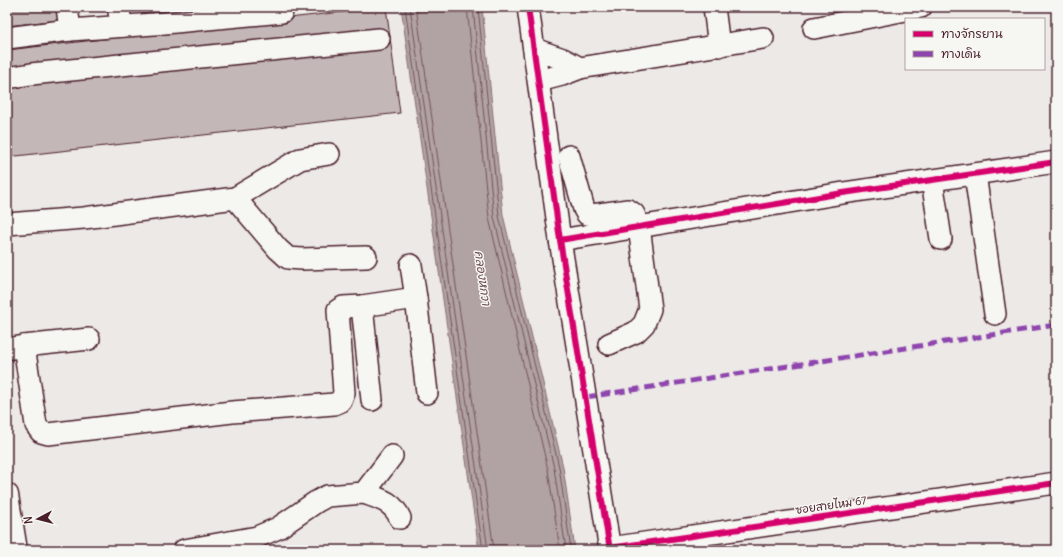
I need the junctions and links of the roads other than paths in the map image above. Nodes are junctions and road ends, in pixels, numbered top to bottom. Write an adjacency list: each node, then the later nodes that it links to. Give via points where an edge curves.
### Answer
1 (67, 7): 9 (street)
2 (528, 7): 14 (street)
3 (714, 7): 13 (street)
4 (920, 7): 8 (street)
5 (282, 12): 6 (street)
6 (153, 16): 7 (street)
7 (120, 17): 9 (street)
8 (814, 28)
9 (70, 30): 10 (street)
10 (7, 38)
11 (763, 38): 13 (street)
12 (379, 39): 16 (street)
13 (720, 46): 15 (street)
14 (534, 49): 15 (street); 17 (street)
15 (580, 68): 17 (street)
16 (7, 78)
17 (539, 81): 27 (street)
18 (329, 154): 23 (street, via 300,159)
19 (570, 156): 25 (street, via 587,214 628,210 634,214)
20 (1056, 162): 21 (street)
21 (975, 174): 22 (street); 32 (street)
22 (932, 180): 25 (street); 26 (street)
23 (235, 198): 24 (street, via 84,218); 28 (street, via 288,258)
24 (7, 224)
25 (639, 227): 27 (street); 34 (street, via 650,309 644,324 636,332)
26 (941, 239)
27 (560, 240): 43 (street)
28 (366, 257)
29 (411, 266): 30 (street)
30 (416, 298): 31 (street); 36 (street)
31 (362, 306): 35 (street, via 342,307 338,310 344,393 341,401 334,404 232,412 48,434 41,432 36,425); 37 (street)
32 (995, 314)
33 (89, 339): 35 (street)
34 (609, 344)
35 (16, 348)
36 (427, 393)
37 (372, 400)
38 (392, 456): 40 (street)
39 (1056, 483): 43 (street, ซอยสายไหม 67)
40 (364, 493): 42 (street, via 389,503); 45 (street, via 327,496 278,528 257,537)
41 (7, 495): 44 (main road)
42 (400, 518)
43 (610, 549)
44 (16, 550)
45 (184, 550)

